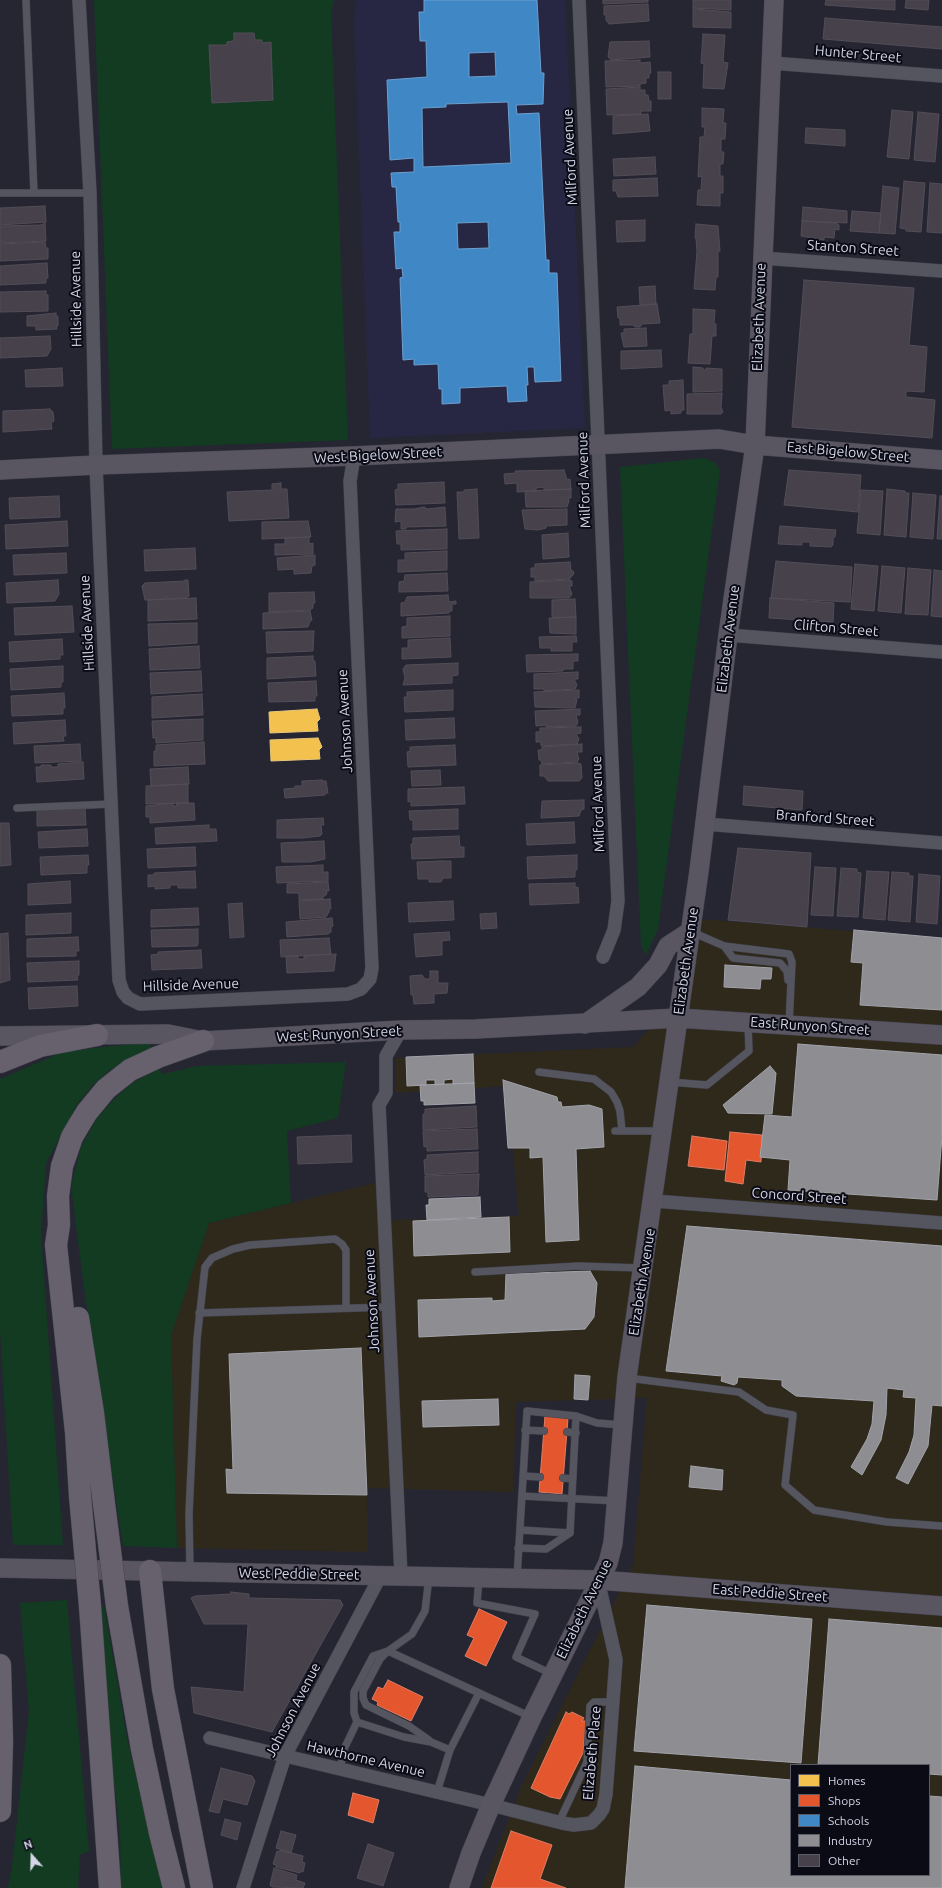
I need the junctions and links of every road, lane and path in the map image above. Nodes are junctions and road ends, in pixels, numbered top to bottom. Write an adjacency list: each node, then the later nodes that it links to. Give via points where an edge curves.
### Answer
1 (26, 0): 9 (lane)
2 (79, 0): 8 (street, Hillside Avenue)
3 (579, 0): 12 (street, Milford Avenue)
4 (774, 0): 5 (main road, Elizabeth Avenue)
5 (771, 63): 6 (street, Hunter Street); 10 (main road, Elizabeth Avenue)
6 (942, 76)
7 (0, 193): 9 (lane)
8 (90, 193): 9 (lane); 16 (street, Hillside Avenue)
9 (34, 194)
10 (762, 258): 11 (street, Stanton Street); 13 (main road, Elizabeth Avenue)
11 (942, 271)
12 (599, 444): 13 (main road, West Bigelow Street, via 719,439); 14 (main road, West Bigelow Street); 26 (street, Milford Avenue, via 618,901 614,930)
13 (755, 445): 15 (main road, East Bigelow Street); 18 (main road, Elizabeth Avenue)
14 (354, 456): 16 (main road, West Bigelow Street); 27 (street, Johnson Avenue, via 350,481 372,968)
15 (942, 460)
16 (96, 465): 17 (main road, West Bigelow Street); 20 (street, Hillside Avenue)
17 (0, 470)
18 (728, 635): 19 (street, Clifton Street); 22 (main road, Elizabeth Avenue)
19 (942, 652)
20 (112, 804): 21 (lane); 27 (street, Hillside Avenue, via 119,980 128,998 147,1005 340,995 358,991)
21 (17, 808)
22 (705, 824): 23 (street, Branford Street); 24 (main road, Elizabeth Avenue)
23 (942, 842)
24 (691, 931): 25 (lane); 29 (main road, Elizabeth Avenue); 31 (main road, via 668,946 658,965 638,987)
25 (724, 946): 28 (lane, via 733,958 780,963 787,971); 28 (lane, via 789,954 792,962)
26 (603, 957)
27 (367, 984)
28 (790, 990): 32 (lane)
29 (678, 1018): 30 (main road, East Runyon Street); 31 (main road, West Runyon Street); 40 (main road, Elizabeth Avenue)
30 (748, 1022): 32 (main road, East Runyon Street); 40 (lane, via 749,1051 707,1085)
31 (585, 1024): 33 (main road, West Runyon Street)
32 (789, 1025): 35 (main road, East Runyon Street)
33 (401, 1030): 37 (main road, West Runyon Street); 47 (street, Johnson Avenue, via 386,1056 386,1093 379,1105)
34 (97, 1035): 36 (main road, West Runyon Street); 37 (main road, West Runyon Street, via 168,1034); 38 (highway, via 40,1046)
35 (942, 1035)
36 (0, 1036)
37 (203, 1040): 44 (highway, via 130,1070 106,1089 86,1112 72,1137 62,1166 58,1196)
38 (0, 1062)
39 (539, 1072): 41 (lane, via 594,1079 611,1092 617,1102 620,1111 619,1131)
40 (670, 1082): 41 (main road, Elizabeth Avenue)
41 (663, 1131): 42 (main road, Elizabeth Avenue)
42 (654, 1201): 43 (street, Concord Street); 45 (main road, Elizabeth Avenue)
43 (942, 1223)
44 (59, 1225): 94 (highway, bridge, via 56,1245 76,1427); 95 (highway, bridge, via 65,1243 84,1357 117,1606 142,1749)
45 (644, 1268): 46 (lane, via 578,1266); 50 (main road, Elizabeth Avenue)
46 (475, 1272)
47 (388, 1306): 48 (lane); 72 (street, Johnson Avenue)
48 (346, 1308): 49 (lane); 49 (lane, via 346,1250 335,1239 250,1245 212,1258 205,1267)
49 (199, 1313): 70 (lane, via 189,1514)
50 (627, 1378): 52 (main road, Elizabeth Avenue); 64 (lane, via 739,1392 766,1410 793,1415 785,1485 814,1510 887,1522)
51 (576, 1416): 52 (lane, via 597,1423); 53 (lane, via 527,1411); 56 (lane)
52 (624, 1426): 63 (main road, Elizabeth Avenue)
53 (525, 1430): 54 (lane); 57 (lane)
54 (544, 1431)
55 (567, 1432): 56 (lane)
56 (576, 1433): 60 (lane)
57 (523, 1476): 58 (lane); 61 (lane)
58 (540, 1477)
59 (563, 1478): 60 (lane)
60 (573, 1479): 62 (lane)
61 (522, 1496): 62 (lane); 65 (lane)
62 (572, 1498): 63 (lane); 66 (lane)
63 (617, 1501): 76 (main road, Elizabeth Avenue, via 611,1553)
64 (942, 1526)
65 (520, 1530): 66 (lane); 67 (lane)
66 (570, 1533): 67 (lane, via 546,1550)
67 (518, 1548): 75 (lane)
68 (0, 1568): 69 (main road, West Peddie Street)
69 (150, 1571): 70 (main road, West Peddie Street); 96 (highway, via 163,1689)
70 (190, 1572): 71 (main road, West Peddie Street)
71 (381, 1575): 72 (main road, West Peddie Street); 88 (street, Johnson Avenue)
72 (401, 1576): 73 (main road, West Peddie Street)
73 (429, 1576): 74 (main road, West Peddie Street); 78 (lane, via 425,1611 412,1634)
74 (478, 1578): 75 (main road, West Peddie Street); 80 (lane, via 477,1603 535,1614 516,1657)
75 (517, 1578): 76 (main road, West Peddie Street)
76 (598, 1580): 77 (main road, East Peddie Street); 80 (main road, Elizabeth Avenue); 82 (street, Elizabeth Place, via 616,1660)
77 (942, 1606)
78 (388, 1651): 81 (lane); 84 (lane, via 373,1656 354,1692); 86 (lane, via 380,1659 365,1686 363,1698 366,1705 409,1726)
79 (0, 1665): 92 (highway)
80 (552, 1674): 83 (main road, Elizabeth Avenue)
81 (479, 1693): 83 (lane); 87 (lane)
82 (613, 1702): 93 (lane, via 594,1702 590,1706 587,1762); 93 (street, Elizabeth Place, via 603,1809 596,1821 591,1823 574,1825)
83 (532, 1717): 91 (main road, Elizabeth Avenue)
84 (357, 1722): 86 (lane, via 404,1737); 89 (lane, via 344,1749)
85 (210, 1738): 88 (street, Hawthorne Avenue)
86 (431, 1742): 87 (lane)
87 (450, 1750): 90 (lane)
88 (285, 1756): 89 (street, Hawthorne Avenue); 97 (street, Johnson Avenue)
89 (340, 1769): 90 (street, Hawthorne Avenue)
90 (437, 1792): 91 (street, Hawthorne Avenue)
91 (491, 1804): 93 (street, Elizabeth Place); 98 (main road, Elizabeth Avenue)
92 (0, 1811)
93 (559, 1822)
94 (110, 1888)
95 (174, 1888)
96 (202, 1888)
97 (243, 1888)
98 (459, 1888)

